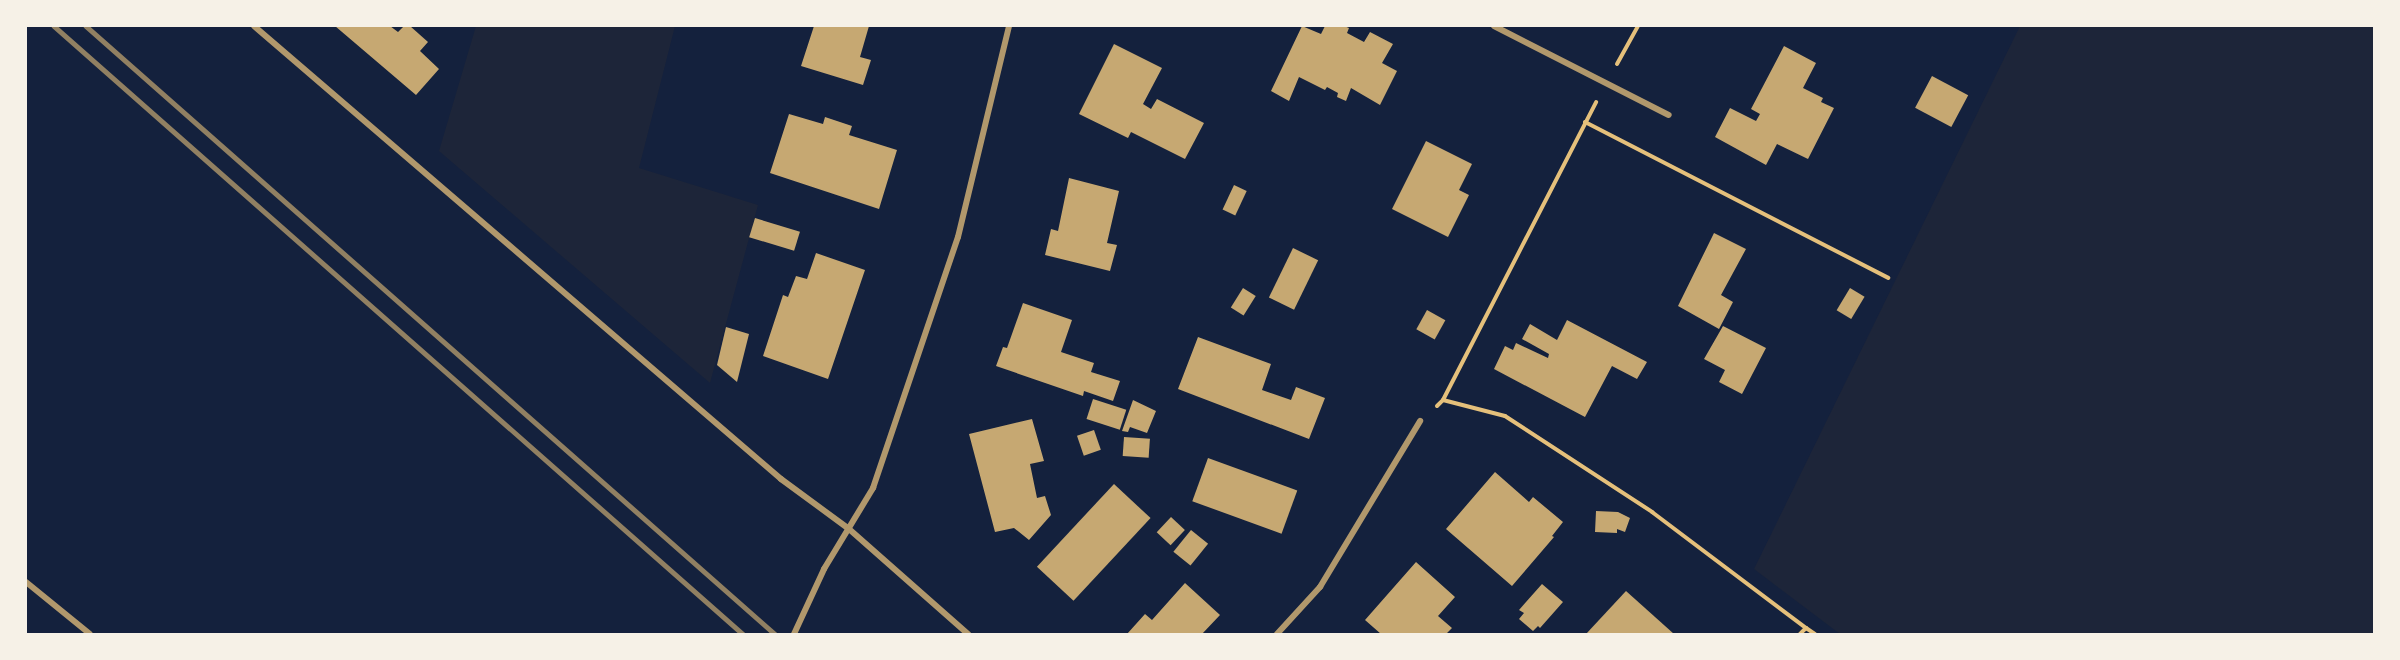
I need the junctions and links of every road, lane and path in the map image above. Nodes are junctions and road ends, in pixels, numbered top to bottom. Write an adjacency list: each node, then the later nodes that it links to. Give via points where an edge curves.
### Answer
1 (254, 26): 11 (street, via 781,479)
2 (1009, 26): 11 (street, via 958,237 873,488)
3 (1494, 26): 5 (street)
4 (1638, 26): 5 (path)
5 (1607, 83): 6 (street); 7 (path)
6 (1670, 115)
7 (1585, 122): 8 (path); 9 (path)
8 (1888, 278)
9 (1443, 400): 10 (path); 13 (path, via 1505,416 1652,512)
10 (1420, 422): 17 (street, via 1320,586)
11 (849, 529): 15 (street, via 824,569); 16 (street)
12 (26, 582): 14 (street)
13 (1806, 628): 18 (path); 19 (path)
14 (90, 634)
15 (794, 634)
16 (968, 634)
17 (1277, 634)
18 (1800, 634)
19 (1815, 634)

